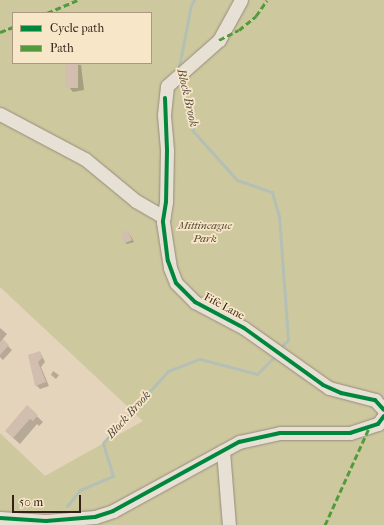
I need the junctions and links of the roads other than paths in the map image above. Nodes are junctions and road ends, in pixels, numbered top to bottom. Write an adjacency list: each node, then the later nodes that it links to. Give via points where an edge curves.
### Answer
1 (241, 0): 3 (street, Fife Lane, via 219,40 167,86)
2 (0, 114): 3 (street, via 85,159 136,201)
3 (164, 217): 4 (street, Fife Lane, via 170,268 176,282 188,296 255,335 329,388 375,400)
4 (384, 410)
5 (384, 416): 6 (street, via 378,424 365,430 350,433 280,433 239,442)
6 (223, 451): 7 (street, via 113,511 95,517 46,520); 8 (street)
7 (0, 518)
8 (229, 525)

